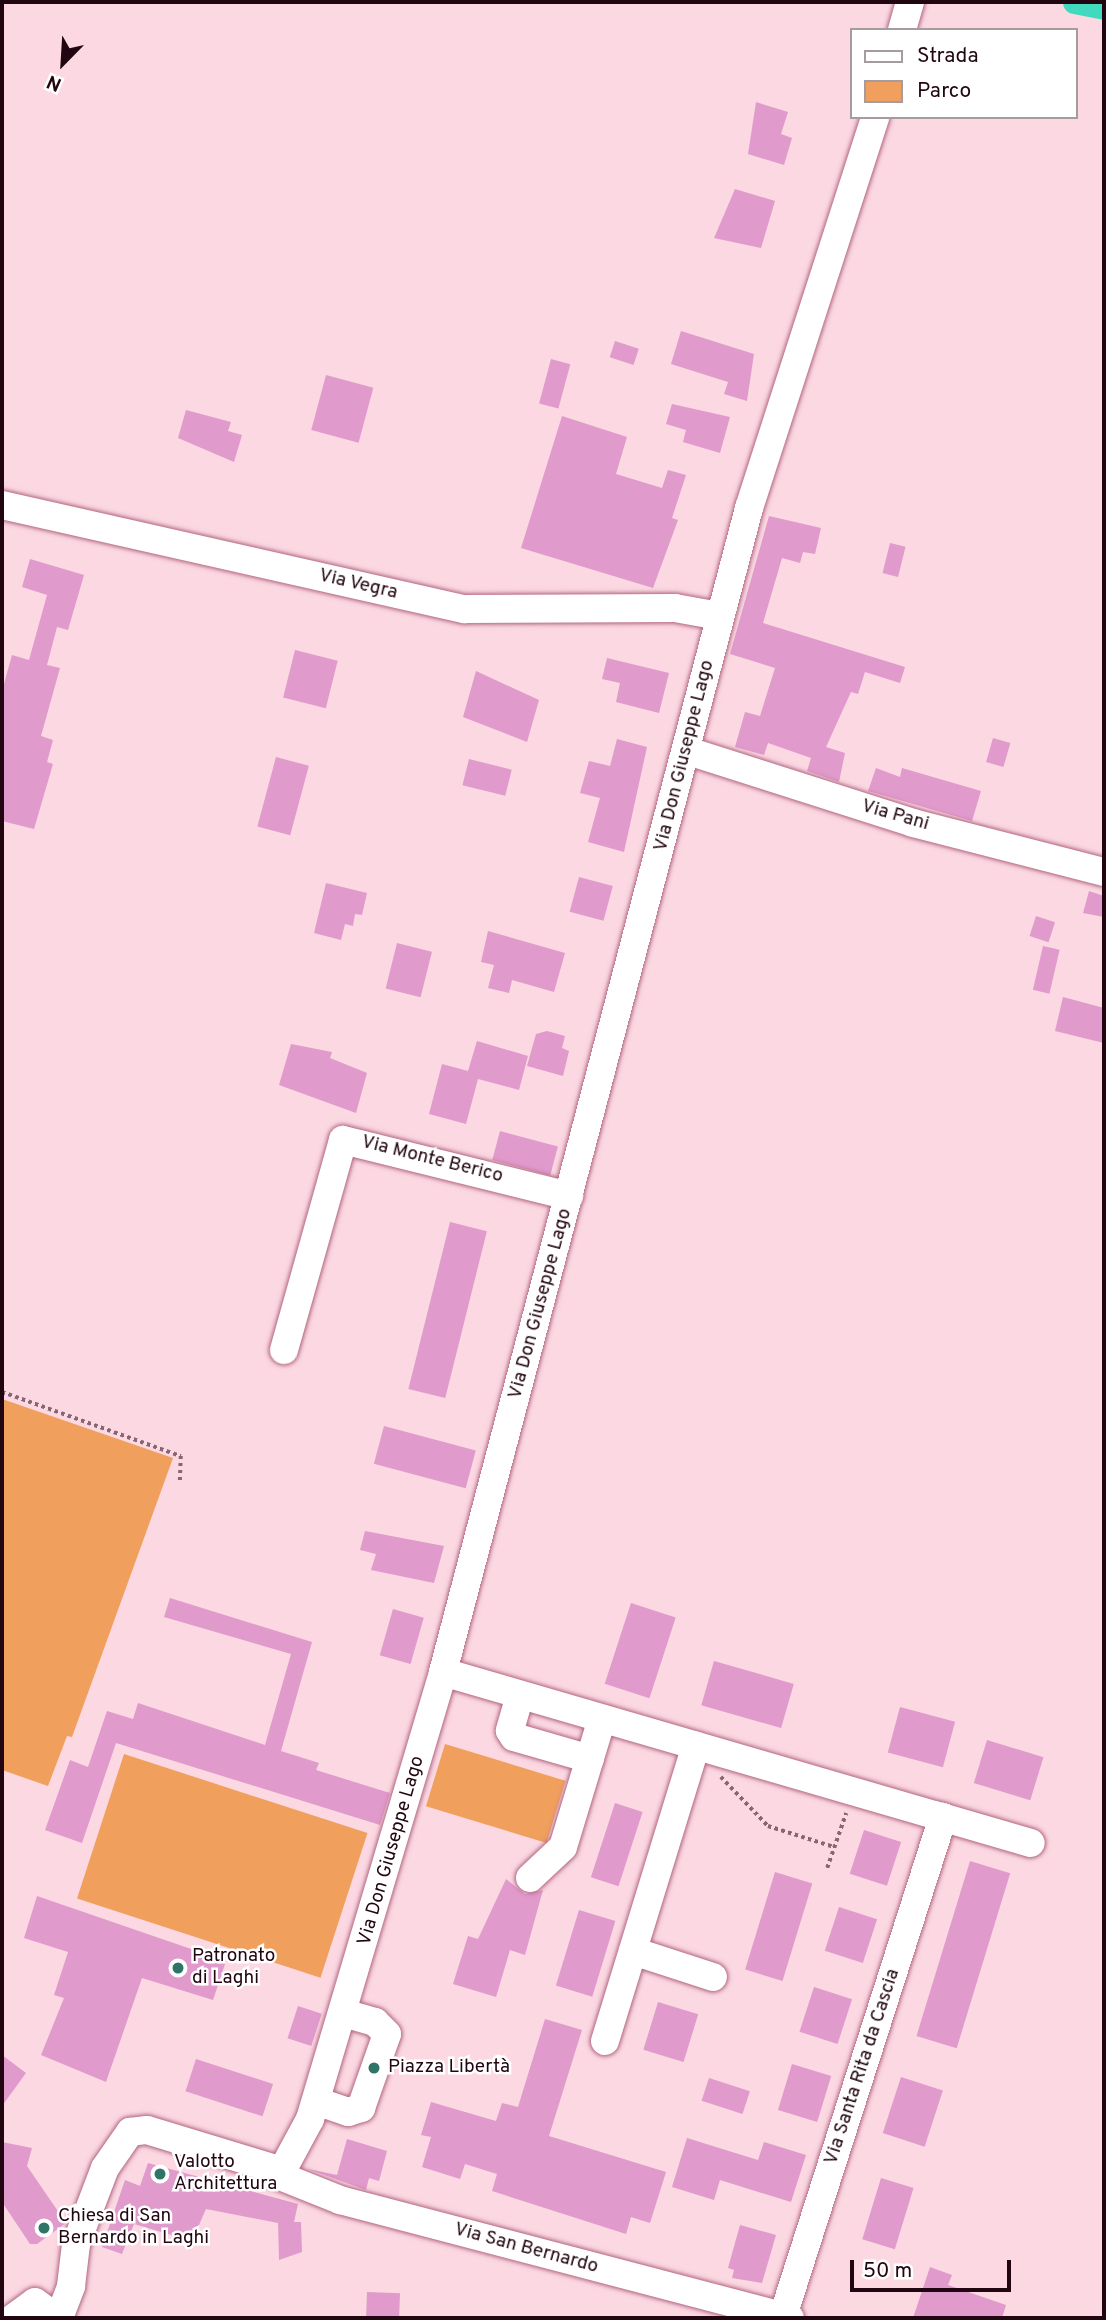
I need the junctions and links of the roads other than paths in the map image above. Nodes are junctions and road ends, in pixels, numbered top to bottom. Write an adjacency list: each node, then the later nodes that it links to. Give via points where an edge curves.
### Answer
1 (910, 2): 2 (street)
2 (903, 28)
3 (874, 119): 5 (street, Via Don Giuseppe Lago)
4 (2, 505): 5 (street, Via Vegra, via 464,609 675,607)
5 (719, 616): 6 (street, Via Don Giuseppe Lago)
6 (688, 751): 7 (street, Via Pani, via 913,823); 8 (street, Via Don Giuseppe Lago)
7 (1104, 872)
8 (569, 1196): 9 (street, Via Monte Berico, via 343,1140); 10 (street, Via Don Giuseppe Lago)
9 (284, 1350)
10 (443, 1672): 11 (street); 20 (street, Via Don Giuseppe Lago)
11 (520, 1695): 12 (street); 14 (street, via 510,1731 514,1737)
12 (602, 1719): 13 (street); 14 (street)
13 (696, 1746): 15 (street); 18 (street)
14 (590, 1759): 17 (street, via 563,1847)
15 (943, 1817): 16 (street); 25 (street, Via Santa Rita da Cascia)
16 (1031, 1843)
17 (530, 1878)
18 (633, 1951): 19 (street); 21 (street)
19 (713, 1977)
20 (344, 2013): 22 (street, Via Don Giuseppe Lago); 22 (street, via 375,2022 387,2034 361,2108 348,2112)
21 (605, 2041)
22 (316, 2101): 23 (street, Via Don Giuseppe Lago, via 282,2171)
23 (265, 2170): 24 (street, via 147,2130 130,2132 117,2143 100,2180 76,2244 71,2286); 25 (street, Via San Bernardo, via 340,2200)
24 (25, 2313)
25 (787, 2317)

